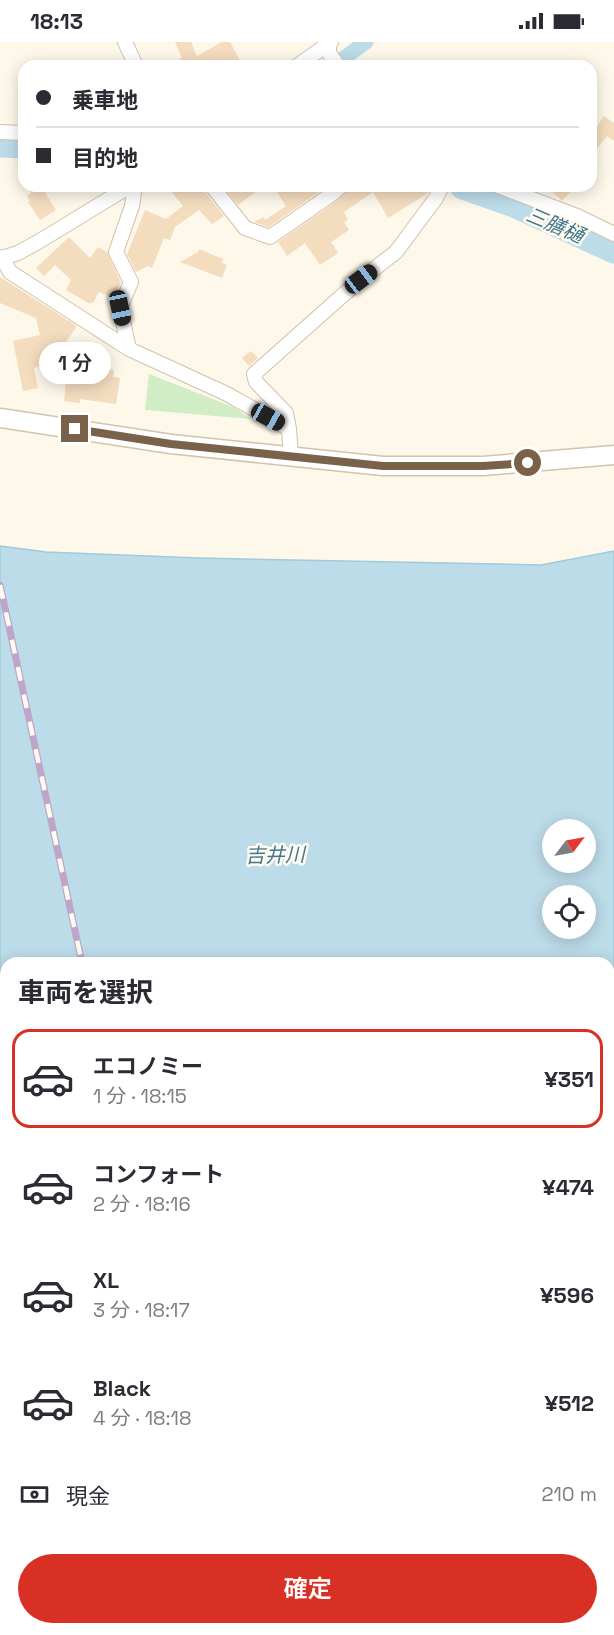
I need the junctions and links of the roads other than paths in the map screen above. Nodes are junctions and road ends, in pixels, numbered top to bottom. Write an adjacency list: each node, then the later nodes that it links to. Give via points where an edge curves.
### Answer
1 (125, 42): 3 (street)
2 (329, 45): 4 (street); 5 (street)
3 (133, 60)
4 (306, 60)
5 (335, 60)
6 (0, 132): 7 (street)
7 (18, 133)
8 (120, 192): 15 (street, via 18,253)
9 (134, 192): 16 (street, via 116,252 131,282 120,308)
10 (217, 192): 11 (street, via 244,228 270,237)
11 (334, 192)
12 (439, 192): 18 (street, via 396,252 254,374 256,382 286,413)
13 (514, 192): 14 (street)
14 (614, 234)
15 (1, 257): 16 (street, via 10,272)
16 (129, 349): 18 (street, via 227,394)
17 (0, 418): 19 (street, via 171,444)
18 (289, 429): 19 (street)
19 (291, 455): 20 (street, via 383,466 483,466)
20 (614, 455)

